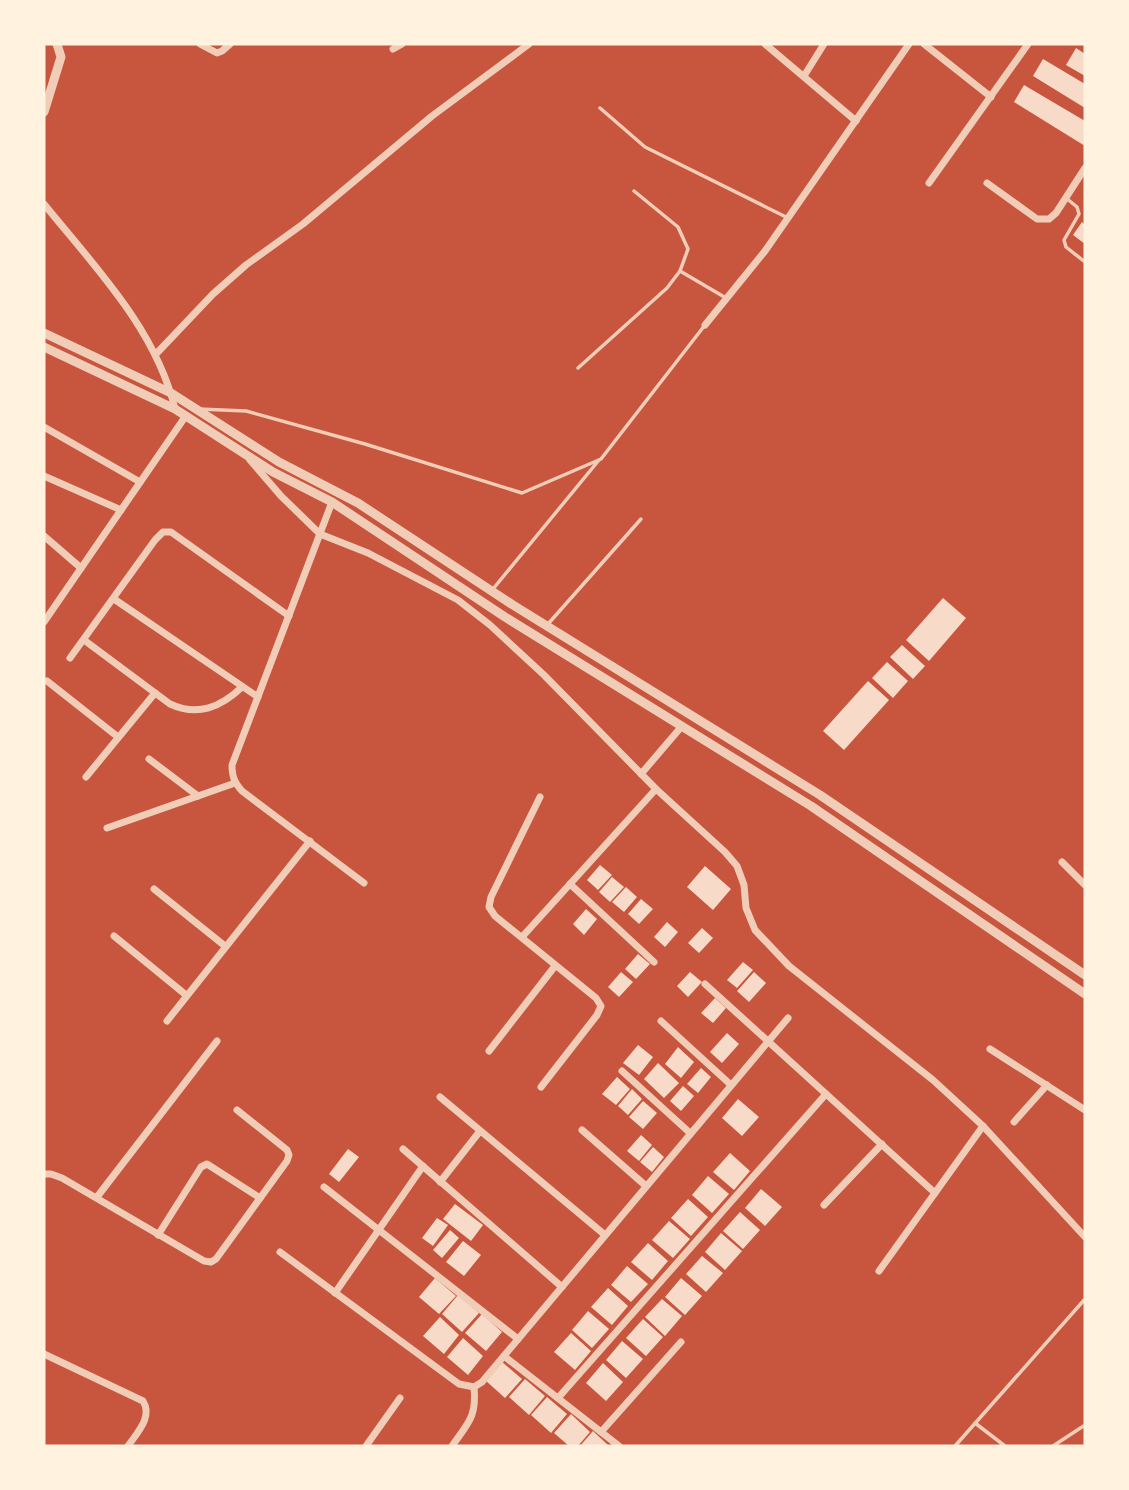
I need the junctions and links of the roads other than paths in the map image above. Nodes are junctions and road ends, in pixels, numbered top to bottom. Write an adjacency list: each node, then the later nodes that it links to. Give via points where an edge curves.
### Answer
1 (57, 44): 15 (street, via 61,57)
2 (200, 44): 3 (street, via 217,53)
3 (230, 44)
4 (402, 44): 11 (street)
5 (529, 44): 30 (street, via 246,265)
6 (765, 44): 12 (street)
7 (824, 44): 12 (street)
8 (909, 44): 16 (street)
9 (924, 44): 13 (street)
10 (1028, 44): 13 (street)
11 (393, 49)
12 (804, 76): 16 (street)
13 (991, 97): 18 (street)
14 (600, 108): 23 (lane, via 645,147)
15 (44, 112)
16 (856, 121): 23 (street)
17 (1085, 169): 21 (street)
18 (929, 183)
19 (987, 183): 21 (street, via 1037,219 1056,214)
20 (634, 191): 25 (lane, via 678,228 688,249)
21 (1066, 198): 24 (lane, via 1079,214 1066,247)
22 (44, 204): 30 (street, via 107,282)
23 (788, 218): 26 (street)
24 (1085, 261)
25 (680, 271): 26 (lane); 31 (lane)
26 (726, 299): 27 (street)
27 (705, 325): 38 (lane)
28 (44, 333): 32 (street)
29 (44, 347): 33 (street)
30 (156, 354): 32 (street)
31 (578, 368)
32 (171, 393): 33 (street); 34 (street)
33 (175, 409): 35 (street)
34 (195, 409): 38 (lane, via 246,411 522,493); 47 (street, via 279,462 358,503)
35 (185, 417): 37 (street); 40 (street)
36 (44, 427): 40 (street)
37 (245, 454): 41 (street); 44 (street)
38 (601, 459): 47 (lane)
39 (44, 476): 42 (street)
40 (140, 482): 42 (street)
41 (331, 502): 44 (street); 58 (street)
42 (121, 510): 46 (street)
43 (641, 519): 51 (lane)
44 (320, 534): 49 (street); 61 (street, via 369,553 458,600 544,675)
45 (44, 536): 46 (street)
46 (81, 568): 50 (street)
47 (491, 591): 51 (street)
48 (114, 599): 49 (street, via 155,540 163,532 171,532); 52 (street); 55 (street)
49 (289, 616): 57 (street)
50 (44, 622)
51 (546, 626): 79 (street, via 820,795)
52 (84, 640): 53 (street); 56 (street)
53 (70, 658)
54 (47, 681): 59 (street)
55 (242, 687): 56 (street, via 228,700 205,709 182,709); 57 (street)
56 (155, 693): 59 (street)
57 (258, 697): 63 (street, via 233,765)
58 (682, 726): 61 (street); 81 (street, via 811,807)
59 (118, 737): 62 (street)
60 (149, 759): 65 (street)
61 (641, 774): 64 (street)
62 (86, 777)
63 (235, 783): 65 (street); 68 (street)
64 (656, 789): 71 (street); 99 (street, via 737,866 746,908 768,947)
65 (198, 796): 67 (street)
66 (540, 797): 75 (street, via 489,907)
67 (107, 828)
68 (310, 841): 70 (street); 76 (street)
69 (1062, 862): 72 (street)
70 (365, 883)
71 (570, 884): 75 (street); 77 (street)
72 (1085, 885)
73 (154, 889): 76 (street)
74 (114, 936): 82 (street)
75 (522, 937): 78 (street)
76 (225, 946): 82 (street)
77 (654, 962)
78 (555, 966): 89 (street); 93 (street, via 601,1006)
79 (1084, 973)
80 (705, 984): 87 (street)
81 (1085, 994)
82 (186, 995): 84 (street)
83 (788, 1018): 87 (street)
84 (167, 1021)
85 (661, 1021): 91 (street)
86 (218, 1041): 111 (street)
87 (768, 1041): 91 (street); 94 (street)
88 (990, 1049): 92 (street)
89 (489, 1051)
90 (622, 1071): 102 (street)
91 (731, 1085): 102 (street)
92 (1047, 1085): 97 (street); 98 (street)
93 (541, 1087)
94 (827, 1094): 103 (street); 129 (street)
95 (440, 1097): 101 (street)
96 (237, 1110): 112 (street, via 289,1155)
97 (1085, 1110)
98 (1014, 1122)
99 (984, 1126): 110 (street); 117 (street)
100 (582, 1130): 108 (street)
101 (480, 1131): 107 (street); 116 (street)
102 (690, 1133): 108 (street)
103 (882, 1144): 110 (street); 113 (street)
104 (403, 1149): 105 (street)
105 (423, 1166): 107 (street); 114 (street)
106 (44, 1174): 111 (street)
107 (440, 1182): 120 (street)
108 (646, 1186): 116 (street)
109 (324, 1188): 114 (street)
110 (936, 1192): 119 (street)
111 (97, 1197): 115 (street)
112 (260, 1198): 115 (street, via 211,1262); 115 (street, via 207,1164)
113 (824, 1205)
114 (379, 1230): 121 (street); 123 (street)
115 (158, 1235)
116 (605, 1235): 120 (street)
117 (1085, 1237)
118 (280, 1252): 121 (street)
119 (879, 1271)
120 (562, 1287): 123 (street)
121 (335, 1293): 127 (street, via 459,1384)
122 (1085, 1299): 130 (lane)
123 (518, 1339): 126 (street)
124 (681, 1342): 132 (street)
125 (44, 1354): 133 (street, via 143,1401 146,1418)
126 (504, 1356): 127 (street); 129 (street)
127 (474, 1387): 135 (street, via 473,1415)
128 (400, 1398): 134 (street)
129 (558, 1398): 132 (street)
130 (975, 1423): 137 (lane); 138 (lane)
131 (1085, 1424): 139 (lane)
132 (601, 1432): 136 (street)
133 (128, 1446)
134 (366, 1446)
135 (452, 1446)
136 (619, 1446)
137 (955, 1446)
138 (1004, 1446)
139 (1053, 1446)

